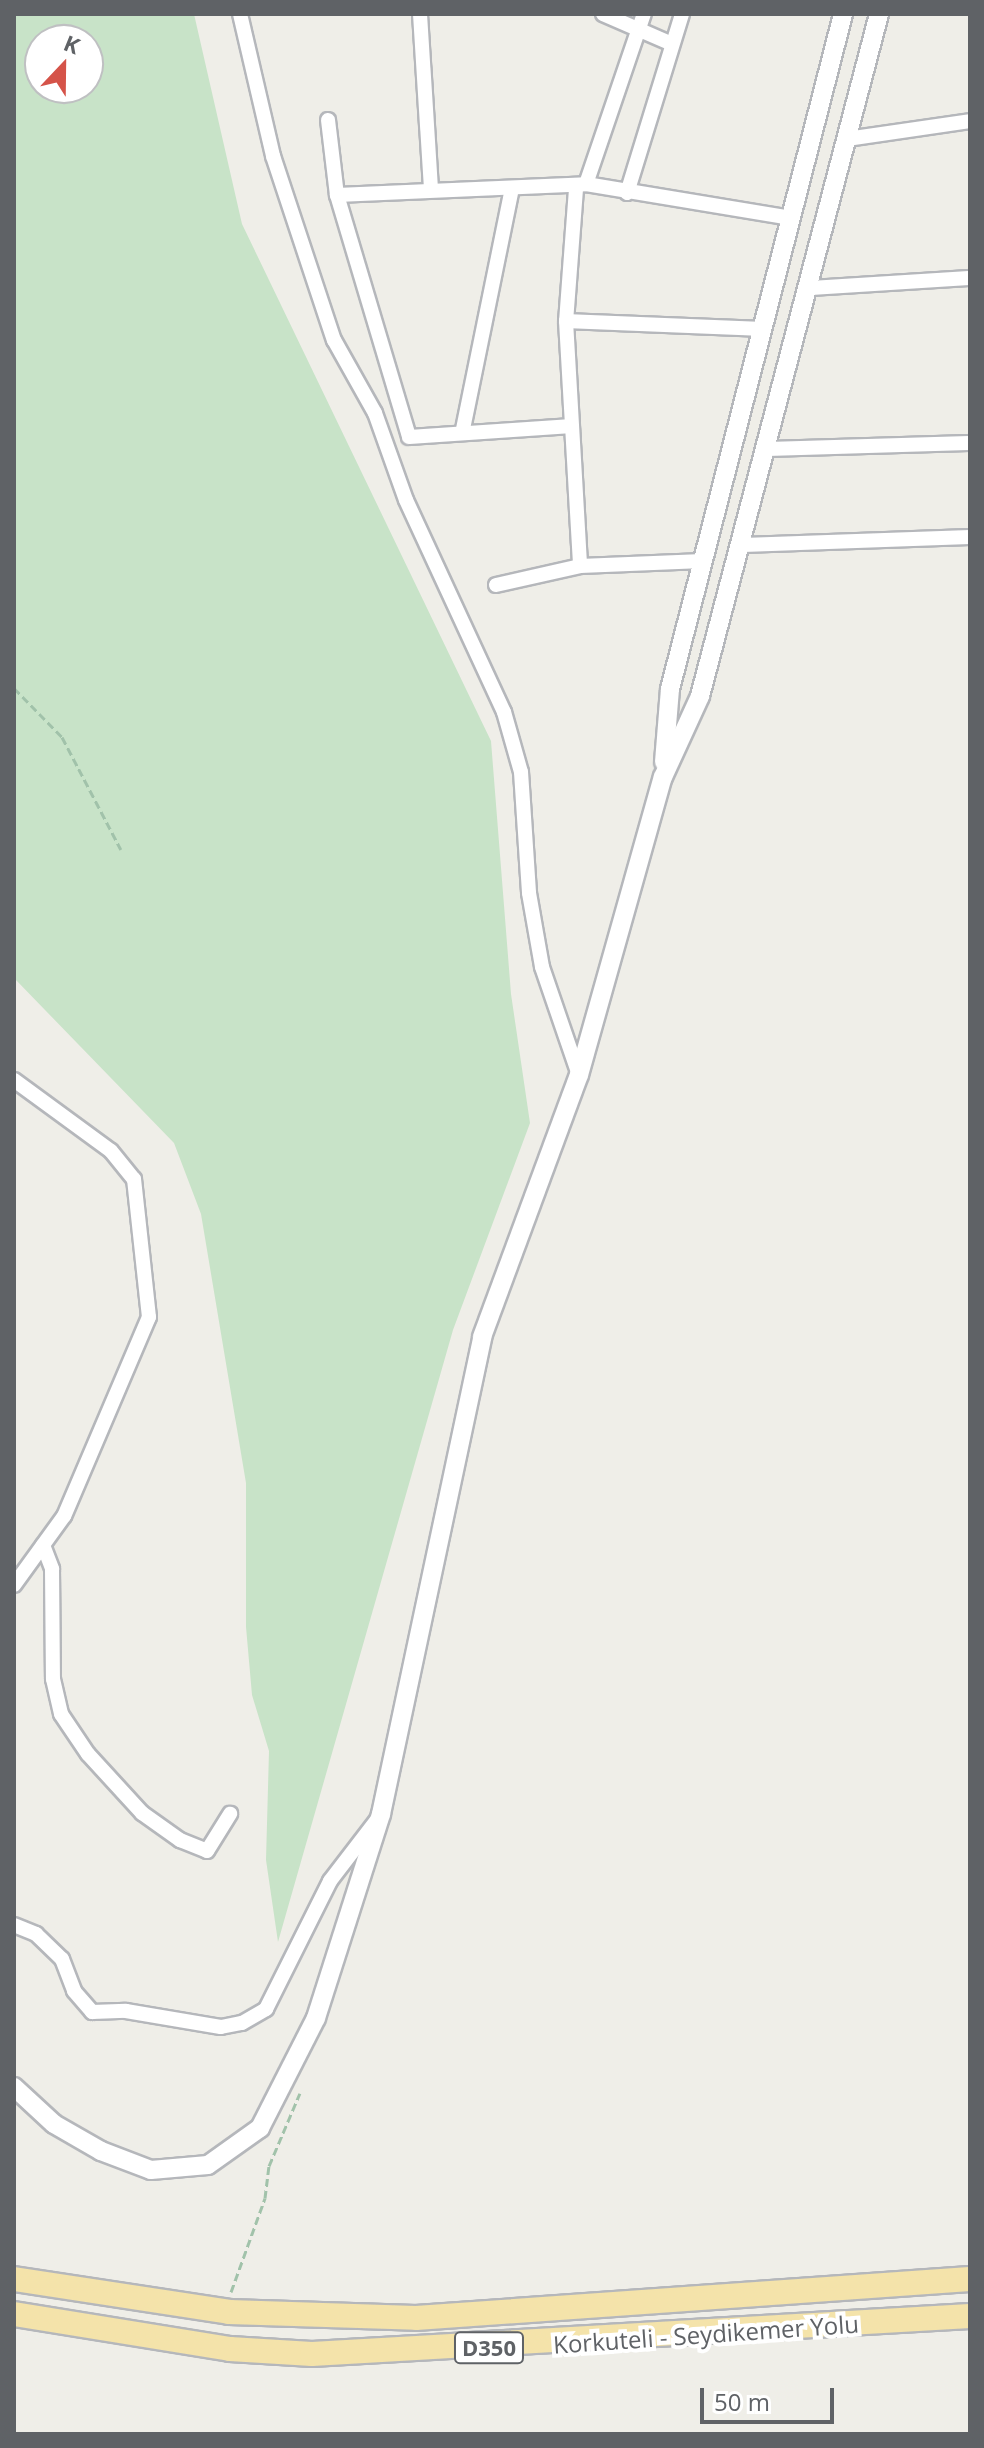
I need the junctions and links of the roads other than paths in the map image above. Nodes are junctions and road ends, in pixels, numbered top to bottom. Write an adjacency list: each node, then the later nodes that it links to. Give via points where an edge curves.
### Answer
1 (240, 14): 33 (street, via 273,156 334,340 375,413 406,500 504,712 521,772 529,893 542,967)
2 (420, 14): 15 (street)
3 (603, 14): 8 (street)
4 (644, 14): 8 (street)
5 (682, 14): 9 (street)
6 (843, 14): 18 (street)
7 (879, 14): 12 (street)
8 (639, 30): 9 (street); 13 (street)
9 (672, 44): 16 (street)
10 (328, 120): 17 (street)
11 (970, 121): 12 (street)
12 (847, 139): 20 (street)
13 (581, 187): 14 (street); 16 (street); 21 (street)
14 (512, 189): 15 (street); 24 (street)
15 (431, 190): 17 (street)
16 (627, 193): 18 (street)
17 (337, 195): 24 (street, via 409,437)
18 (791, 218): 22 (street)
19 (970, 278): 20 (street)
20 (810, 288): 26 (street)
21 (566, 321): 22 (street); 23 (street)
22 (763, 329): 29 (street)
23 (569, 426): 24 (street); 30 (street)
24 (463, 429)
25 (970, 443): 26 (street)
26 (766, 449): 28 (street)
27 (970, 537): 28 (street)
28 (743, 545): 32 (street, via 700,696)
29 (703, 561): 30 (street); 32 (street, via 670,689)
30 (580, 566): 31 (street)
31 (496, 585)
32 (663, 777): 33 (street)
33 (579, 1075): 38 (street, via 482,1337)
34 (14, 1080): 35 (street, via 111,1151 134,1179 149,1317 64,1516)
35 (43, 1545): 36 (street); 37 (street, via 52,1569 53,1679 61,1714 88,1754 142,1813 180,1840 207,1851)
36 (14, 1585)
37 (230, 1814)
38 (381, 1814): 39 (street, via 330,1881 266,2009 242,2023 221,2027 126,2011 92,2012 74,1991 62,1959); 40 (street, via 316,2018 260,2128 208,2165 151,2170 54,2124)
39 (14, 1925)
40 (14, 2087)
41 (14, 2279): 42 (highway, Korkuteli - Seydikemer Yolu / D350, via 229,2312 416,2318)
42 (970, 2279)
43 (14, 2314): 44 (highway, Korkuteli - Seydikemer Yolu / D350, via 230,2349 312,2354)
44 (970, 2316)

